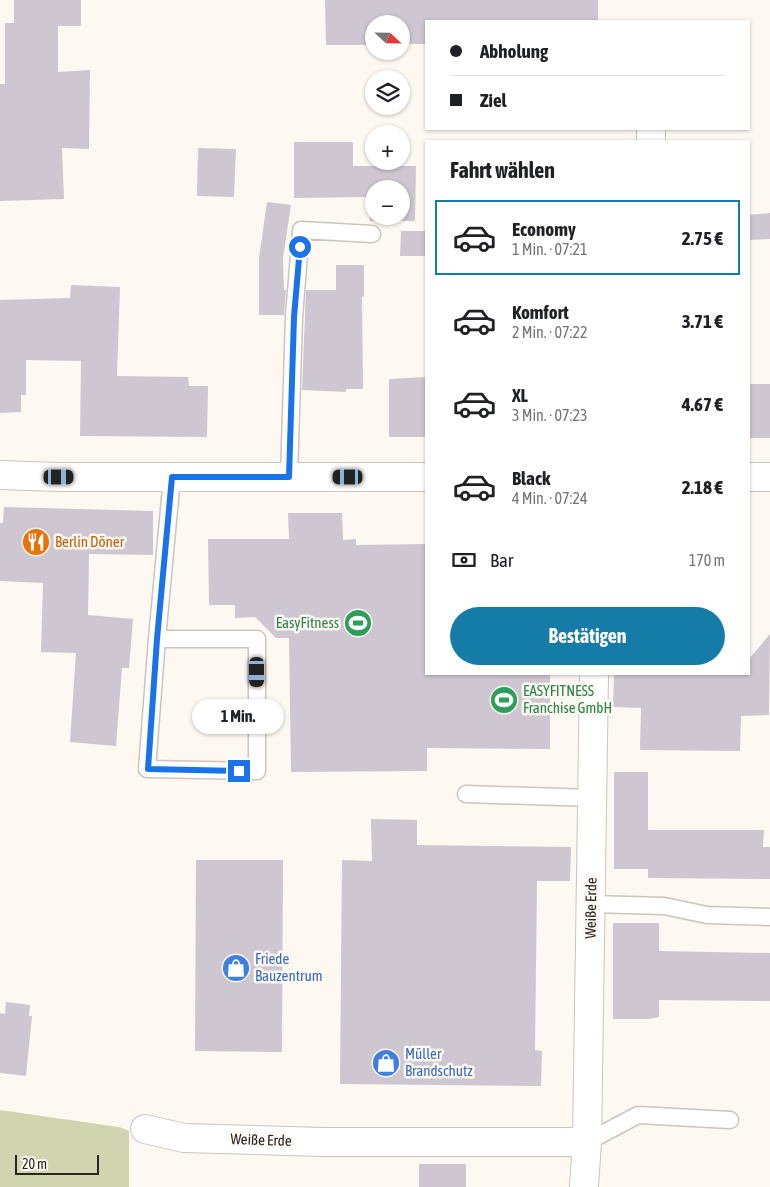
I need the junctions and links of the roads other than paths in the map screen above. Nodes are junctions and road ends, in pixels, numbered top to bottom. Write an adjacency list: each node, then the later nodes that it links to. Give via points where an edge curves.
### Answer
1 (372, 234): 4 (lane, via 301,230 294,317)
2 (0, 475): 3 (street)
3 (172, 477): 4 (street); 8 (lane)
4 (289, 477): 5 (street)
5 (425, 477)
6 (750, 477): 7 (street)
7 (770, 477)
8 (157, 639): 8 (lane, via 148,769 257,771 257,639)
9 (594, 675): 11 (street, Weiße Erde)
10 (466, 794): 11 (lane)
11 (592, 798): 12 (street, Weiße Erde)
12 (591, 904): 13 (lane, via 664,906 707,914); 16 (street, Weiße Erde)
13 (770, 917)
14 (730, 1120): 16 (lane, via 638,1115)
15 (145, 1129): 16 (street, Weiße Erde, via 194,1138 322,1142)
16 (587, 1142): 17 (street, Weiße Erde)
17 (584, 1187)

